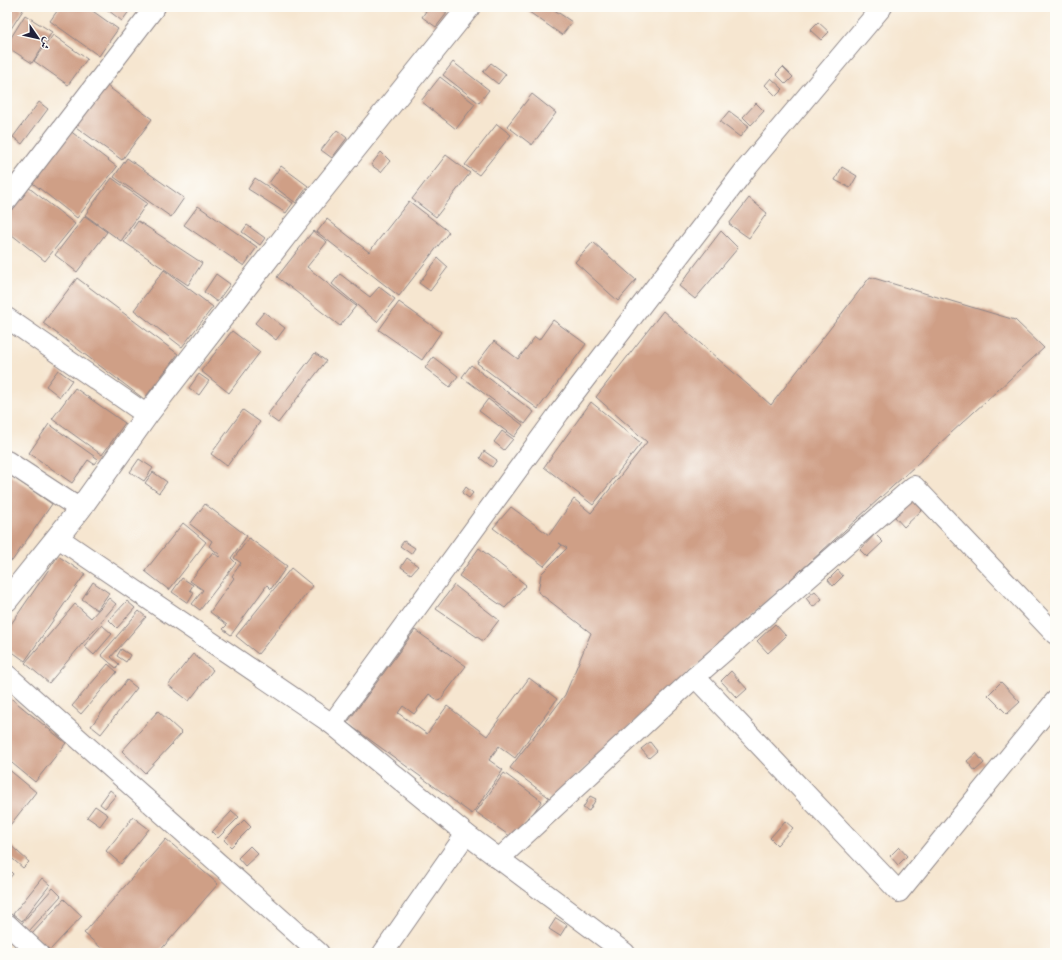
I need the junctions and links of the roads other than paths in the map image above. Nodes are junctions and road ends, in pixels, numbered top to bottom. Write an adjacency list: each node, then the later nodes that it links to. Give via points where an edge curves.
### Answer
1 (155, 7): 4 (street)
2 (469, 7): 6 (street, via 290,230)
3 (882, 7): 15 (street, via 740,176 554,420)
4 (7, 200)
5 (7, 318): 6 (street)
6 (147, 415): 8 (street)
7 (7, 461): 8 (street)
8 (80, 510): 9 (street)
9 (57, 537): 10 (street); 15 (street)
10 (9, 594)
11 (1055, 634): 13 (street, via 914,486)
12 (7, 675): 20 (street)
13 (695, 677): 14 (street, via 899,892); 17 (street)
14 (1055, 701)
15 (332, 724): 16 (street)
16 (466, 834): 17 (street); 21 (street)
17 (499, 859): 22 (street)
18 (7, 924): 19 (street)
19 (38, 953)
20 (319, 953)
21 (383, 953)
22 (624, 953)

